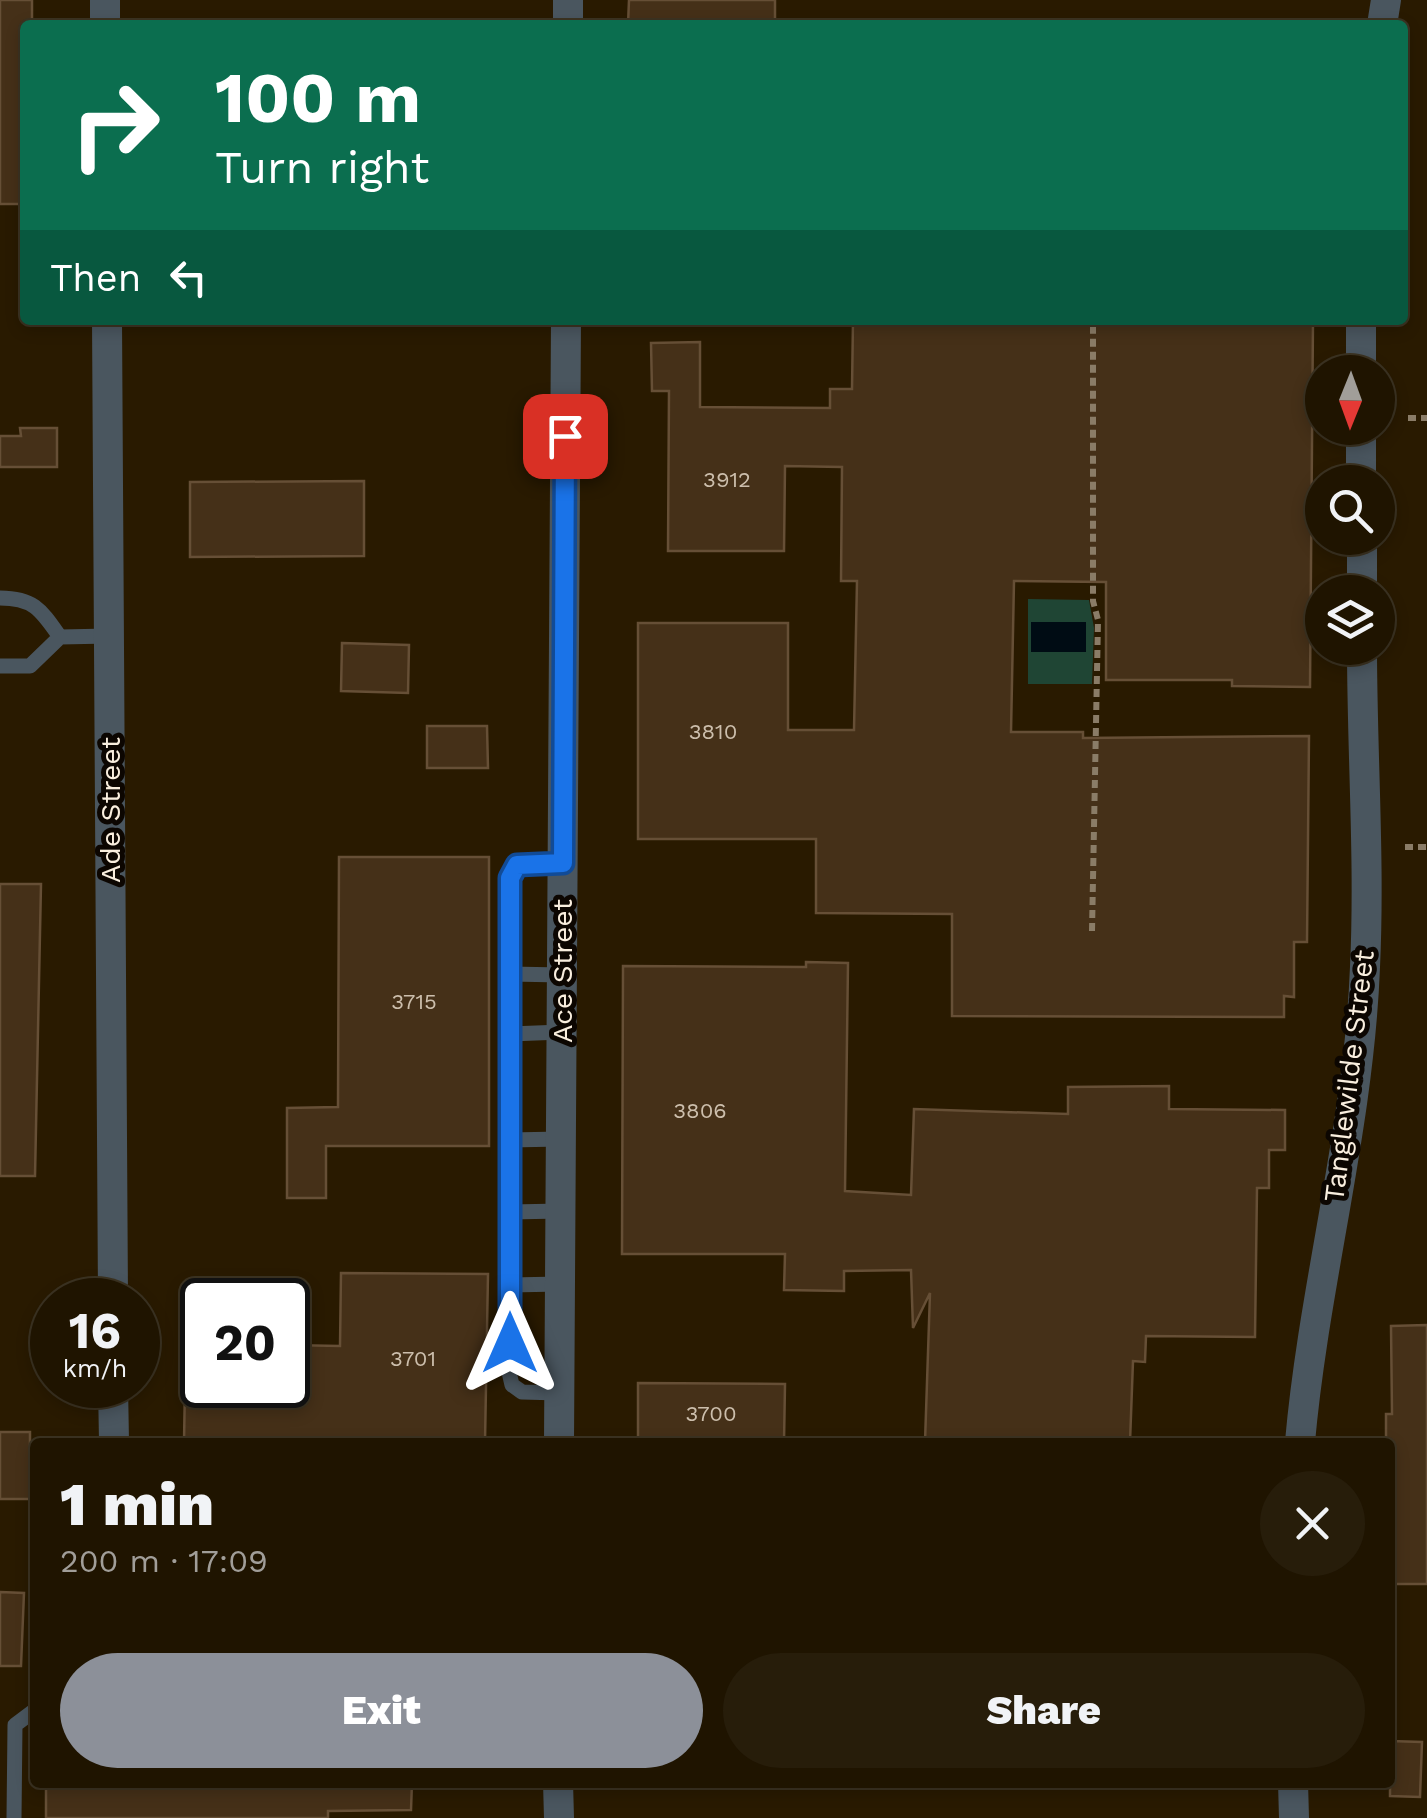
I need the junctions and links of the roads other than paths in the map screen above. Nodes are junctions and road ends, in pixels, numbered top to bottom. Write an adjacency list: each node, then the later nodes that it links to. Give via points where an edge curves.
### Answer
1 (107, 325): 6 (street, Ade Street)
2 (566, 325): 10 (street, Ace Street)
3 (1361, 325): 4 (street)
4 (1361, 355)
5 (0, 598): 7 (lane, via 38,605)
6 (109, 636): 7 (lane); 19 (street, Ade Street)
7 (60, 637): 9 (lane, via 30,666)
8 (1362, 665): 26 (street, Tanglewilde Street, via 1366,968)
9 (0, 666)
10 (563, 863): 11 (lane, via 517,865 510,878); 12 (street, Ace Street)
11 (510, 974): 12 (lane); 14 (lane)
12 (562, 976): 13 (street, Ace Street)
13 (562, 1032): 14 (lane); 15 (street, Ace Street)
14 (510, 1034): 16 (lane)
15 (561, 1138): 16 (lane); 17 (street, Ace Street)
16 (510, 1140): 18 (lane)
17 (561, 1211): 18 (lane); 21 (street, Ace Street)
18 (510, 1212): 20 (lane)
19 (113, 1278)
20 (510, 1284): 21 (lane); 22 (lane, via 512,1385 522,1392)
21 (560, 1284): 22 (street, Ace Street)
22 (560, 1393): 25 (street, Ace Street)
23 (113, 1408): 24 (street)
24 (114, 1438)
25 (559, 1438)
26 (1301, 1438)
27 (30, 1713): 30 (lane, via 14,1724)
28 (558, 1788): 31 (street)
29 (1293, 1788): 32 (street)
30 (14, 1818)
31 (558, 1818)
32 (1294, 1818)

